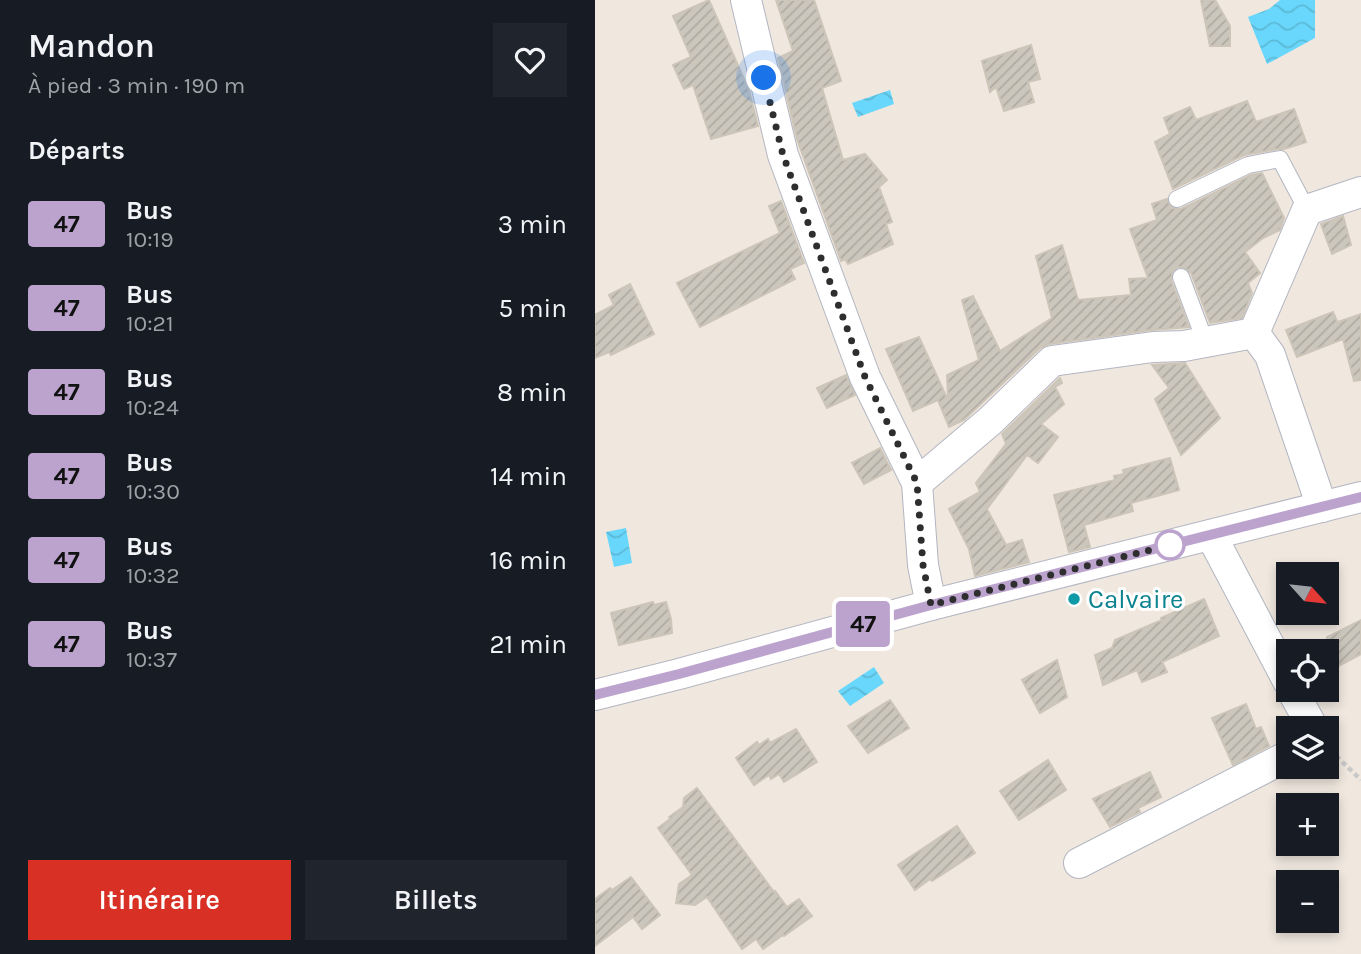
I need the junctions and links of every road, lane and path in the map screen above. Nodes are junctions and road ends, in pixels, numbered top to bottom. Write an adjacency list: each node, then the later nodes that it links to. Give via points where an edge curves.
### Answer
1 (745, 0): 8 (street, via 783,155 865,377)
2 (1361, 192): 4 (street)
3 (1177, 199): 4 (lane, via 1248,165 1280,159)
4 (1307, 211): 6 (street)
5 (1181, 277): 7 (lane)
6 (1254, 333): 7 (street); 10 (street, via 1271,355)
7 (1205, 341): 8 (street, via 1052,361)
8 (917, 483): 12 (street)
9 (1361, 497): 10 (street)
10 (1322, 507): 11 (street)
11 (1211, 535): 12 (street); 13 (street)
12 (931, 605): 14 (street)
13 (1276, 658)
14 (595, 695)
15 (1339, 759): 17 (path)
16 (1276, 762): 18 (street)
17 (1361, 780)
18 (1079, 863)

